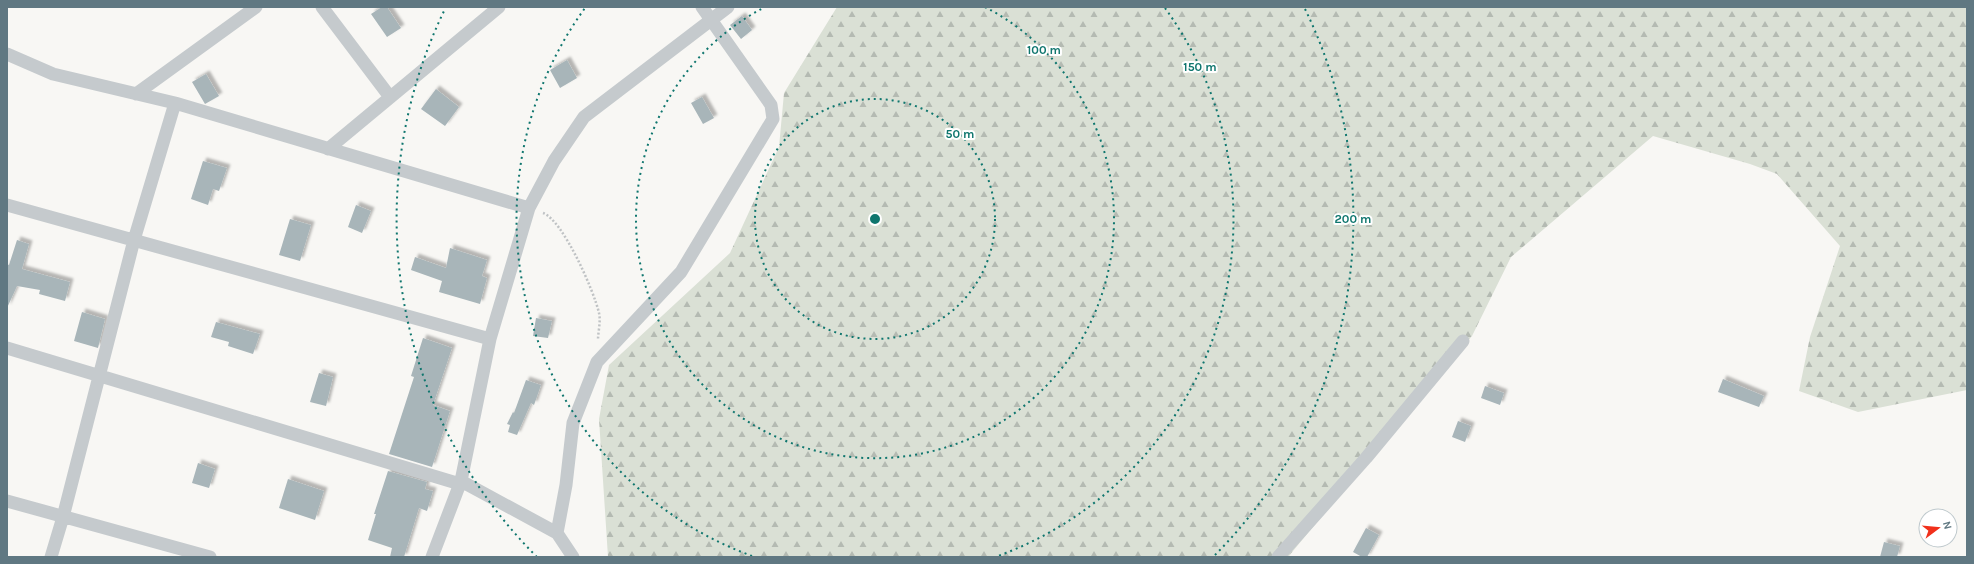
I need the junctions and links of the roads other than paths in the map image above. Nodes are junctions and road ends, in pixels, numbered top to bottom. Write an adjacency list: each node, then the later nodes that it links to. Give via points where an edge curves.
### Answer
1 (256, 7): 8 (street)
2 (322, 7): 9 (street)
3 (499, 7): 9 (street)
4 (702, 7): 6 (street)
5 (728, 7): 6 (street)
6 (711, 20): 13 (street, via 584,118 554,161); 22 (street, via 771,105 773,119 681,272 597,362 573,423)
7 (7, 54): 8 (street, via 53,74)
8 (136, 94): 10 (street)
9 (390, 97): 11 (street)
10 (175, 103): 11 (street); 14 (street)
11 (328, 149): 13 (street)
12 (7, 205): 14 (street)
13 (529, 208): 15 (street)
14 (134, 240): 15 (street); 18 (street)
15 (490, 339): 19 (street)
16 (1463, 341): 27 (street, via 1366,458)
17 (7, 348): 18 (street)
18 (99, 375): 19 (street); 21 (street)
19 (461, 482): 22 (street); 25 (street)
20 (7, 501): 21 (street)
21 (64, 517): 23 (street); 24 (street)
22 (557, 533): 26 (street)
23 (51, 557)
24 (210, 557)
25 (432, 557)
26 (573, 557)
27 (1278, 557)

